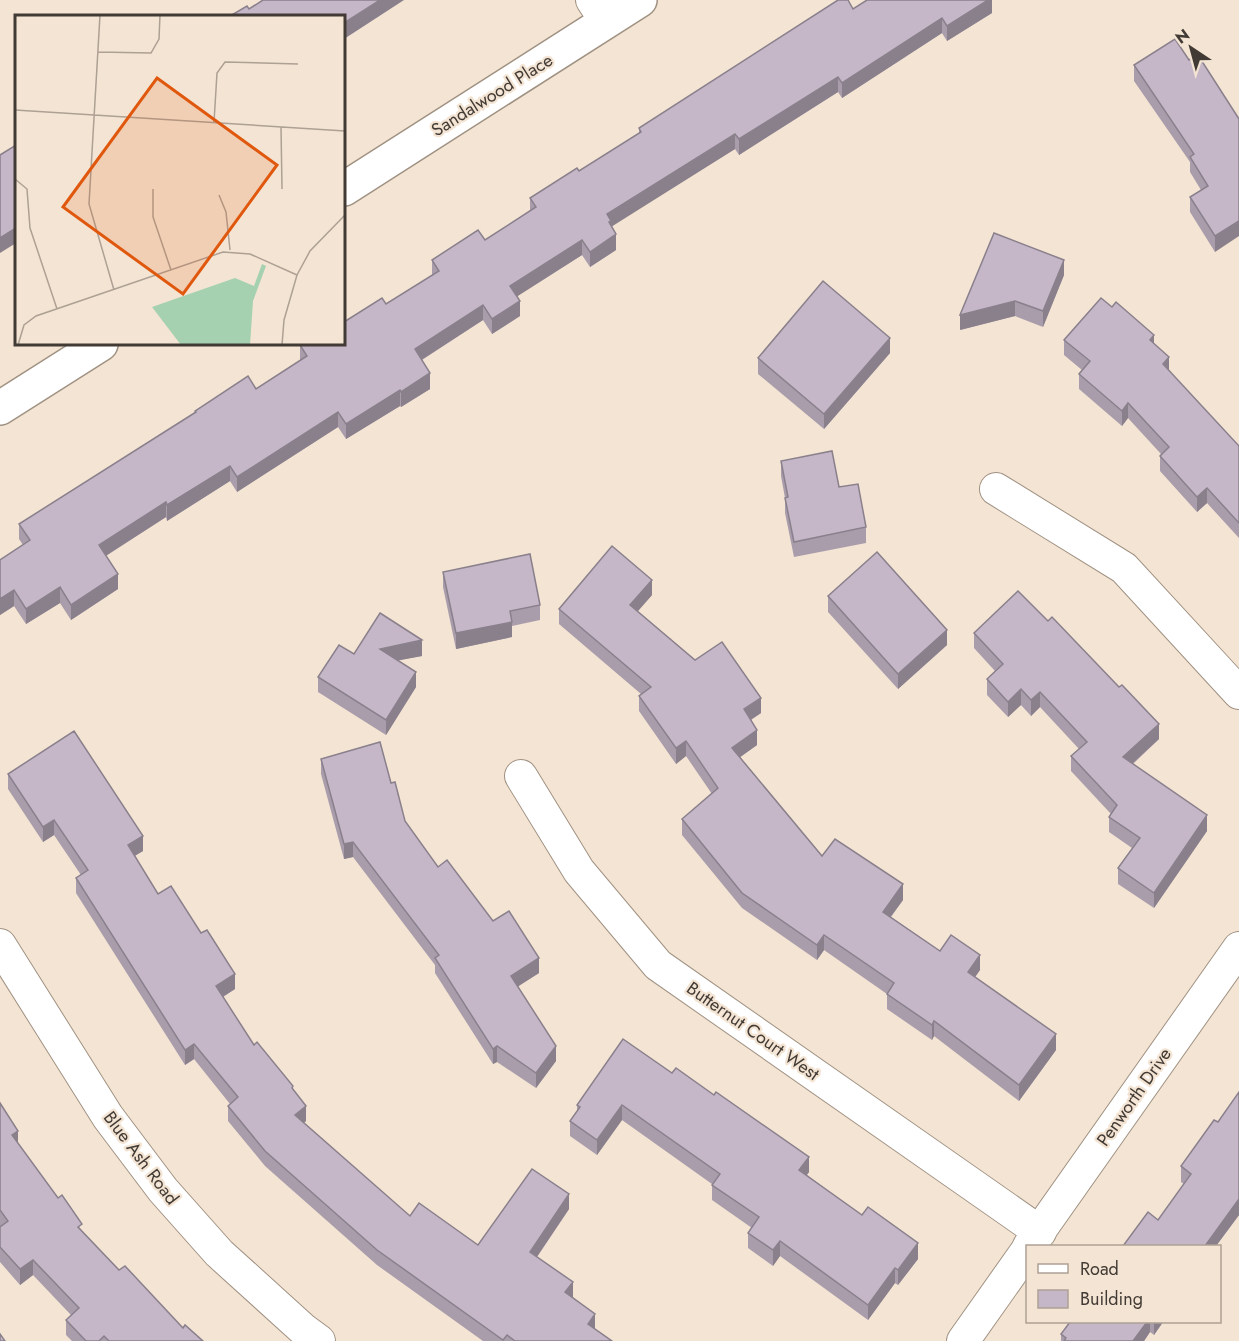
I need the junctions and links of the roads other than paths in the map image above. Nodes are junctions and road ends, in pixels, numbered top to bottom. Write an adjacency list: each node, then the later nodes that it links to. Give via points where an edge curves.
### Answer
1 (640, 0): 2 (street, Sandalwood Place)
2 (599, 11): 3 (street, Sandalwood Place)
3 (345, 188)
4 (99, 345): 5 (street)
5 (0, 408)
6 (996, 489): 7 (street, via 1124,568)
7 (1239, 693)
8 (520, 776): 11 (street, Butternut Court West, via 579,871 658,964)
9 (0, 945): 13 (street, Blue Ash Road, via 108,1117 163,1190 219,1253)
10 (1239, 948): 11 (street, Penworth Drive)
11 (1032, 1242)
12 (1026, 1251): 14 (street, Penworth Drive)
13 (319, 1341)
14 (963, 1341)

